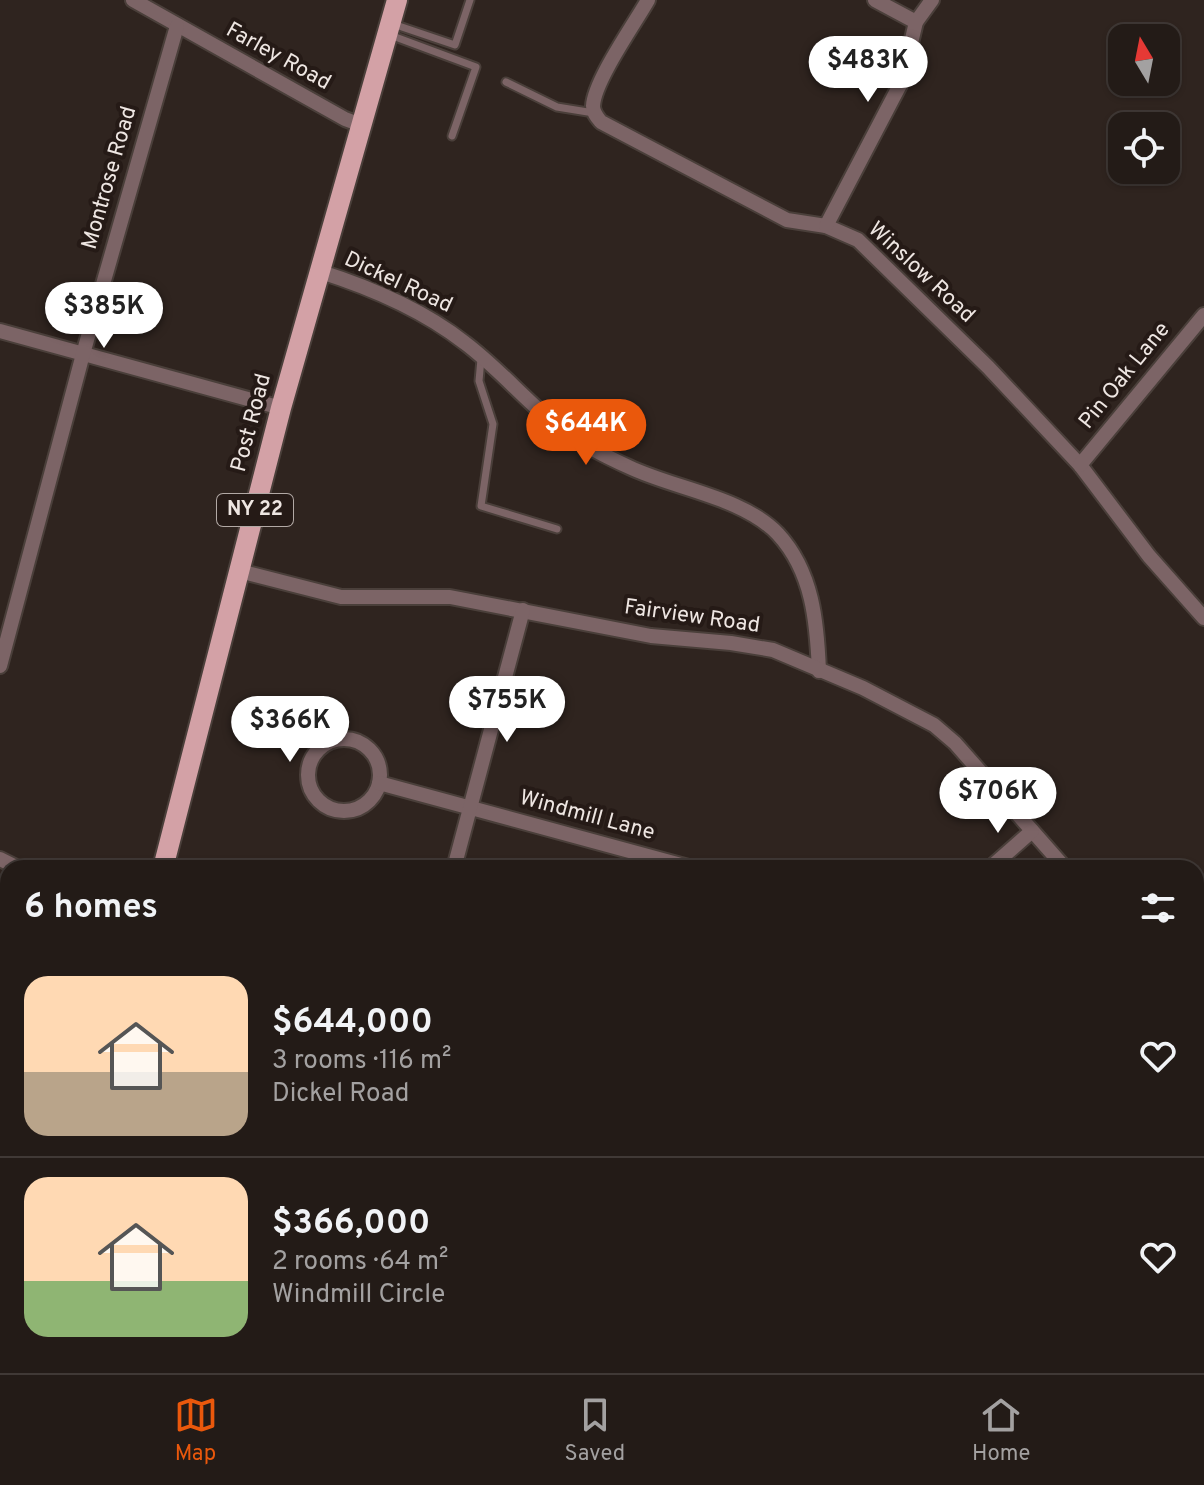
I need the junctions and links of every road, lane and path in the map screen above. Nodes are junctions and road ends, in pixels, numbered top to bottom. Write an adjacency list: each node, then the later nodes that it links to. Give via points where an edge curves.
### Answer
1 (133, 0): 8 (street, Farley Road)
2 (470, 0): 6 (lane, via 455,45)
3 (648, 0): 10 (street, via 600,83)
4 (875, 0): 7 (street)
5 (932, 0): 7 (street)
6 (391, 13): 11 (main road, NY 22); 12 (lane, via 476,67)
7 (916, 22): 13 (street, via 902,81)
8 (177, 26): 11 (street, Farley Road); 17 (street, Montrose Road)
9 (506, 82): 10 (lane, via 557,107)
10 (594, 113): 13 (street, Winslow Road, via 601,122 787,220)
11 (360, 128): 14 (main road, Post Road / NY 22)
12 (452, 136)
13 (826, 226): 20 (street, Winslow Road, via 873,253)
14 (318, 271): 18 (street, Dickel Road, via 440,324); 19 (main road, Post Road / NY 22)
15 (1204, 315): 20 (street, Pin Oak Lane)
16 (0, 331): 17 (street)
17 (83, 354): 19 (street); 25 (street, Montrose Road)
18 (481, 356): 21 (lane, via 479,381 493,424 481,506); 26 (street, Dickel Road, via 579,442 632,469 744,511 770,527 790,551 806,584 817,619)
19 (281, 408): 22 (main road, Post Road / NY 22)
20 (1080, 465): 24 (street, Winslow Road)
21 (557, 529)
22 (239, 571): 23 (street, Fairview Road, via 341,597 440,597); 30 (main road, Post Road / NY 22)
23 (523, 610): 26 (street, Fairview Road, via 651,636 773,650); 28 (street)
24 (1204, 618)
25 (0, 666)
26 (819, 671): 29 (street, Fairview Road, via 934,725)
27 (379, 783): 27 (street, via 376,758 357,741 324,745 307,773 313,795 337,811 364,806); 28 (street, Windmill Lane)
28 (469, 808): 31 (street); 32 (street, Windmill Lane)
29 (1032, 831): 33 (street); 34 (street, Fairview Road)
30 (165, 860)
31 (456, 860)
32 (662, 860)
33 (999, 860)
34 (1058, 860)

